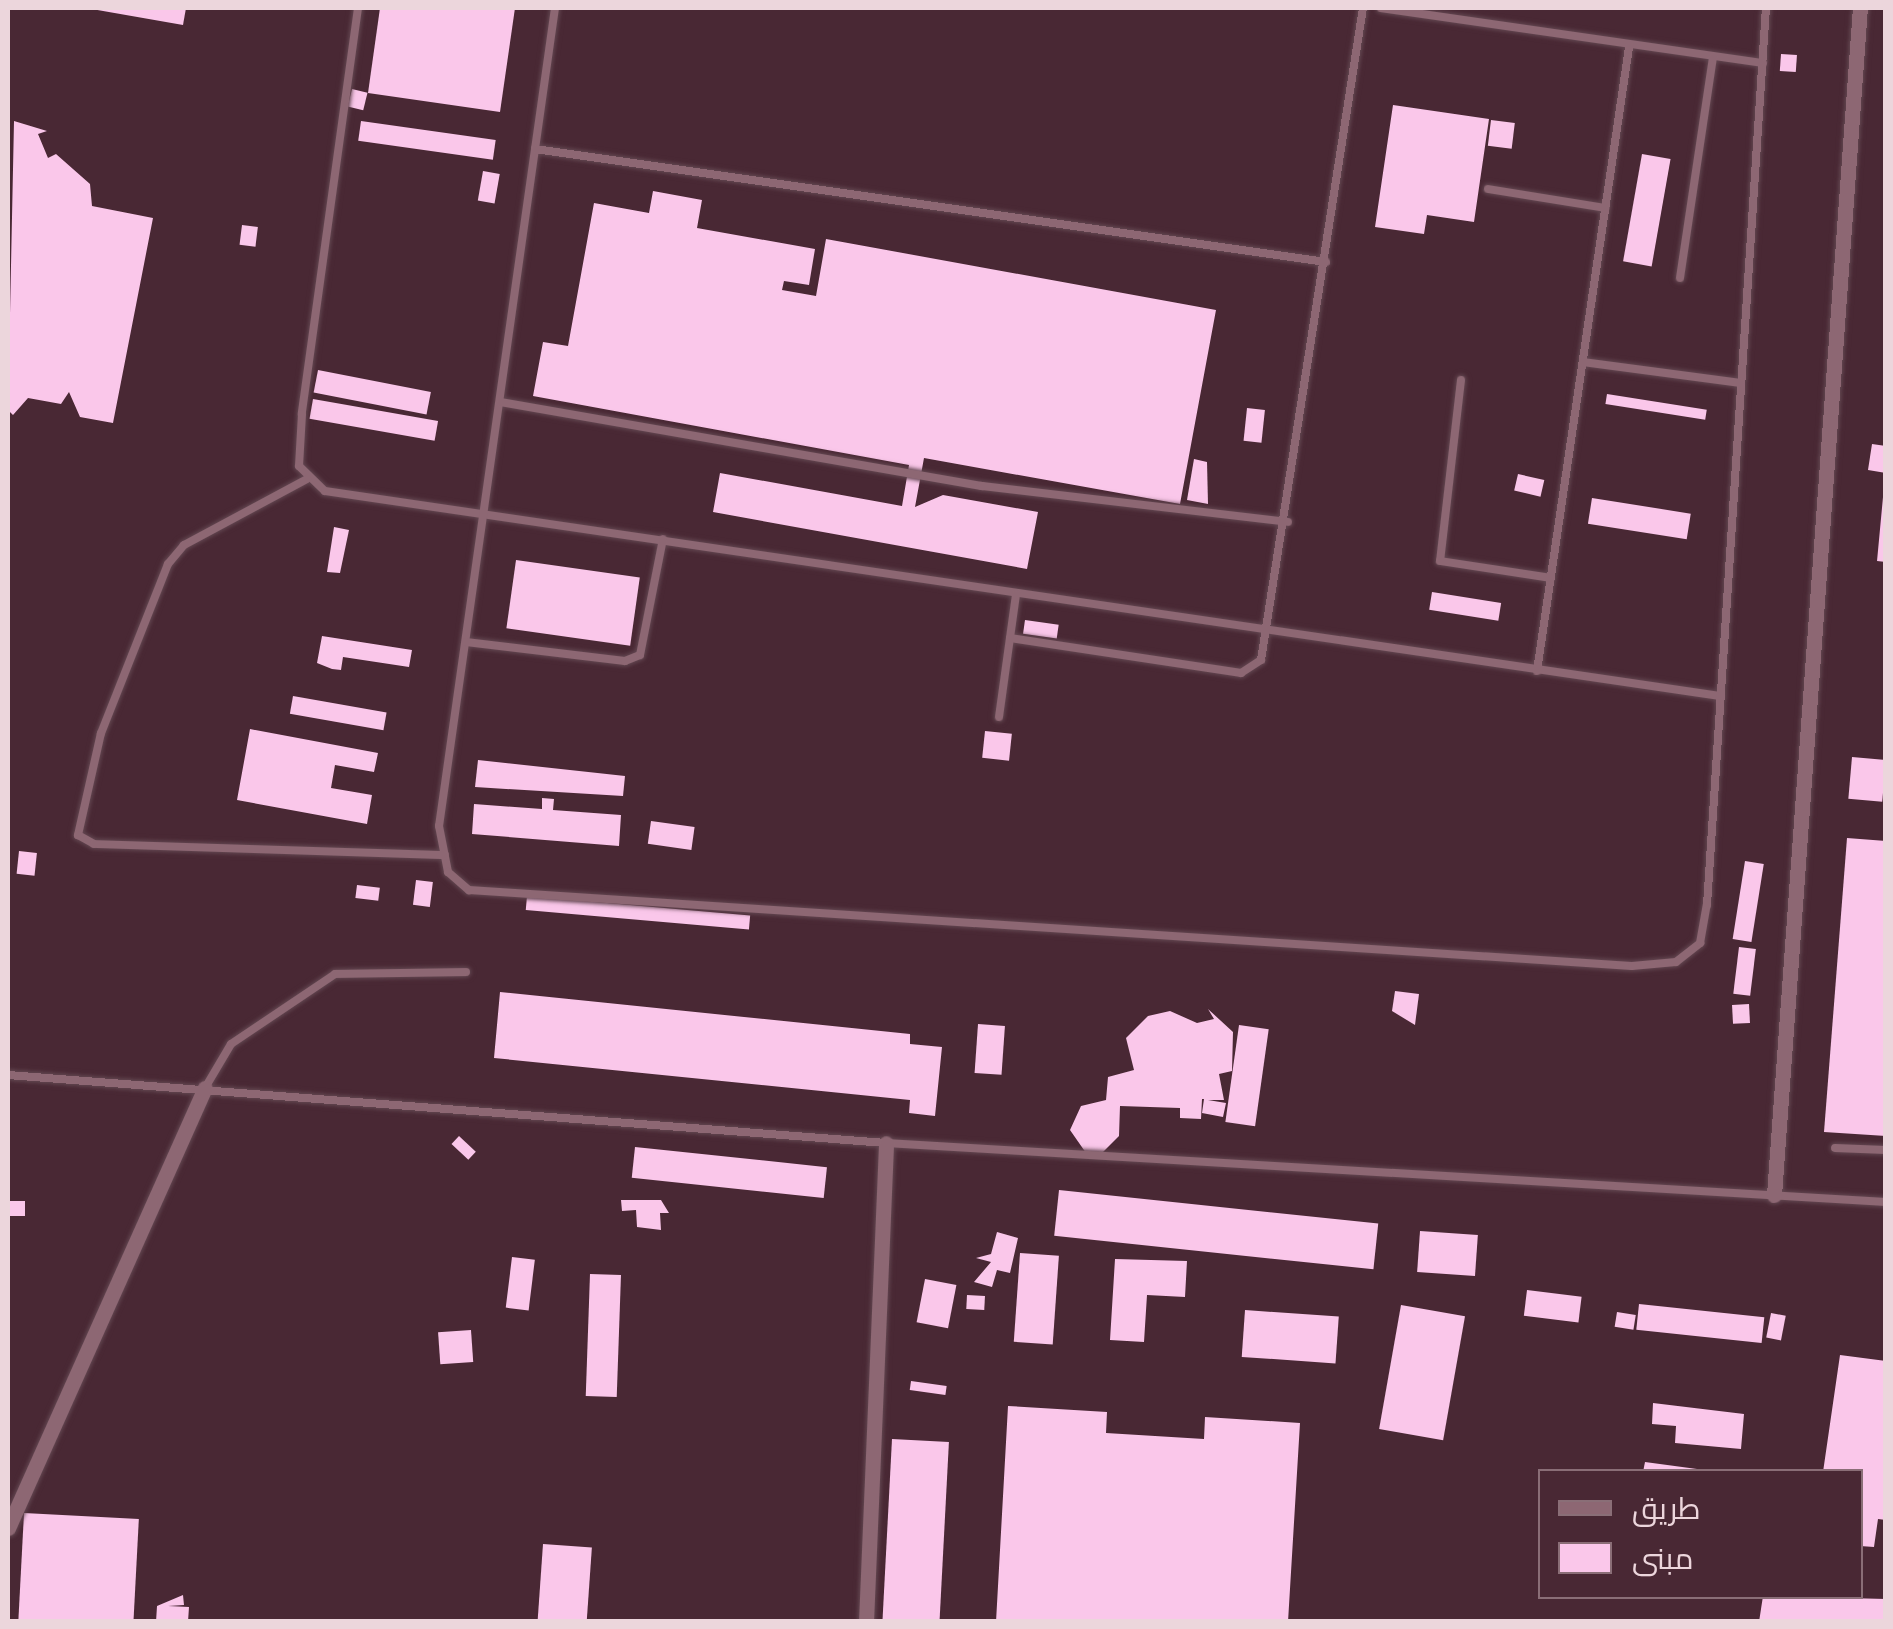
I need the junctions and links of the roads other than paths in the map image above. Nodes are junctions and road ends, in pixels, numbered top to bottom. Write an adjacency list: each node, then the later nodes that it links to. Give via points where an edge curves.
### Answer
1 (358, 8): 19 (lane, via 302,414 299,466)
2 (554, 8): 10 (lane)
3 (1363, 8): 13 (lane)
4 (1381, 8): 7 (lane)
5 (1766, 8): 9 (lane)
6 (1860, 8): 38 (street)
7 (1629, 46): 8 (lane); 12 (lane)
8 (1713, 57): 9 (lane); 14 (lane)
9 (1762, 63): 17 (lane)
10 (535, 148): 13 (lane); 18 (lane)
11 (1488, 189): 12 (lane)
12 (1606, 208): 15 (lane)
13 (1326, 262): 21 (lane)
14 (1680, 278)
15 (1583, 362): 17 (lane); 23 (lane)
16 (1461, 380): 23 (lane, via 1440,561)
17 (1741, 383): 29 (lane)
18 (500, 402): 20 (lane); 21 (lane, via 982,486)
19 (307, 479): 20 (lane, via 325,492); 31 (lane, via 184,545 168,564 101,733 78,835 94,844)
20 (485, 512): 22 (lane); 27 (lane)
21 (1288, 522): 25 (lane)
22 (663, 540): 24 (lane); 27 (lane, via 640,655 624,662)
23 (1551, 578): 28 (lane)
24 (1016, 594): 25 (lane); 26 (lane)
25 (1272, 634): 26 (lane, via 1262,660 1241,673); 28 (lane)
26 (1010, 638): 30 (lane)
27 (466, 642): 31 (lane, via 439,826)
28 (1537, 671): 29 (lane)
29 (1720, 696): 31 (lane, via 1707,906 1700,943 1676,962 1632,966 469,890 448,872)
30 (999, 717)
31 (444, 854)
32 (466, 972): 34 (lane, via 335,974 230,1044)
33 (8, 1075): 34 (lane)
34 (205, 1088): 35 (lane); 40 (street)
35 (886, 1143): 38 (lane); 41 (street)
36 (1836, 1148): 37 (lane)
37 (1886, 1150)
38 (1774, 1195): 39 (lane)
39 (1886, 1202)
40 (8, 1528)
41 (866, 1622)

